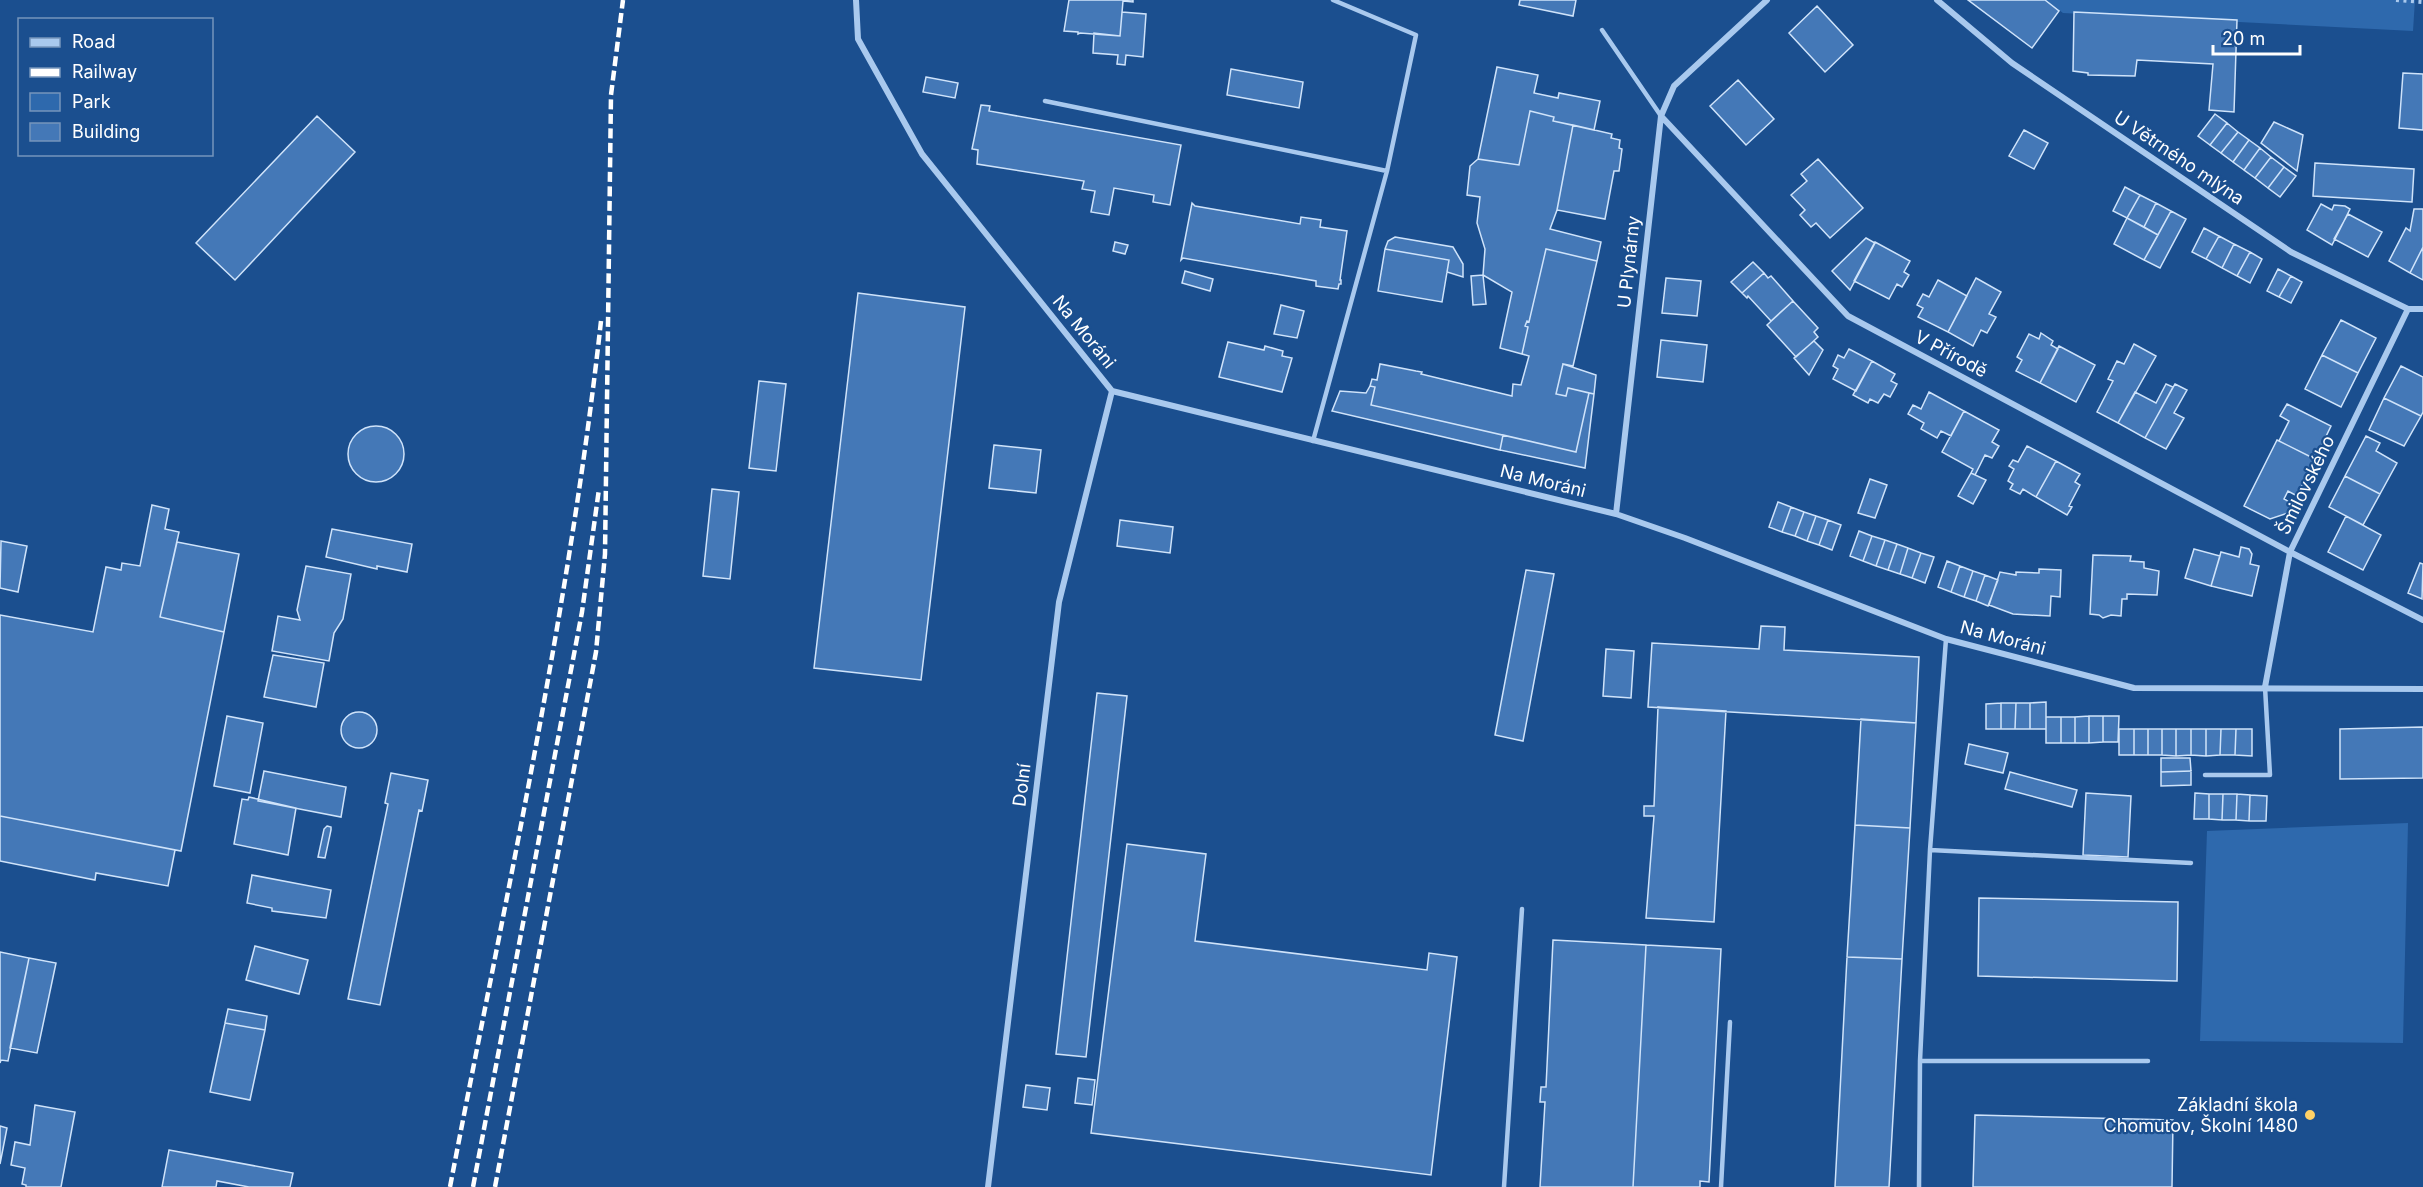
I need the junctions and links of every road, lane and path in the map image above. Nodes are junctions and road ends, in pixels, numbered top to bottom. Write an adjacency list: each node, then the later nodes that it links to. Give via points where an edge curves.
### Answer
1 (856, 0): 13 (street, Na Moráni, via 858,39 922,154)
2 (1333, 0): 10 (lane, via 1416,35)
3 (1767, 0): 9 (street, via 1674,86)
4 (1937, 0): 11 (street, U Větrného mlýna, via 2012,63 2291,252)
5 (2396, 0): 6 (path)
6 (2423, 2)
7 (1602, 30): 9 (lane)
8 (1045, 101): 10 (lane)
9 (1661, 116): 15 (street, U Plynárny); 16 (street, V Přírodě, via 1848,316)
10 (1387, 171): 14 (lane)
11 (2408, 309): 12 (street, U Větrného mlýna); 16 (street, Šmilovského)
12 (2423, 309)
13 (1112, 392): 14 (street, Na Moráni); 28 (street, Dolní, via 1059,602)
14 (1313, 441): 15 (street, Na Moráni)
15 (1616, 514): 18 (street, Na Moráni)
16 (2290, 552): 17 (street, V Přírodě); 19 (street, Šmilovského)
17 (2423, 620)
18 (1946, 639): 19 (street, Na Moráni, via 2134,688); 22 (lane)
19 (2265, 687): 20 (street, Na Moráni); 21 (lane, via 2270,775)
20 (2423, 689)
21 (2205, 775)
22 (1930, 850): 23 (lane); 26 (lane)
23 (2191, 863)
24 (1522, 909): 29 (lane)
25 (1730, 1022): 30 (lane)
26 (1920, 1061): 27 (lane); 31 (lane)
27 (2148, 1061)
28 (988, 1187)
29 (1504, 1187)
30 (1721, 1187)
31 (1919, 1187)

